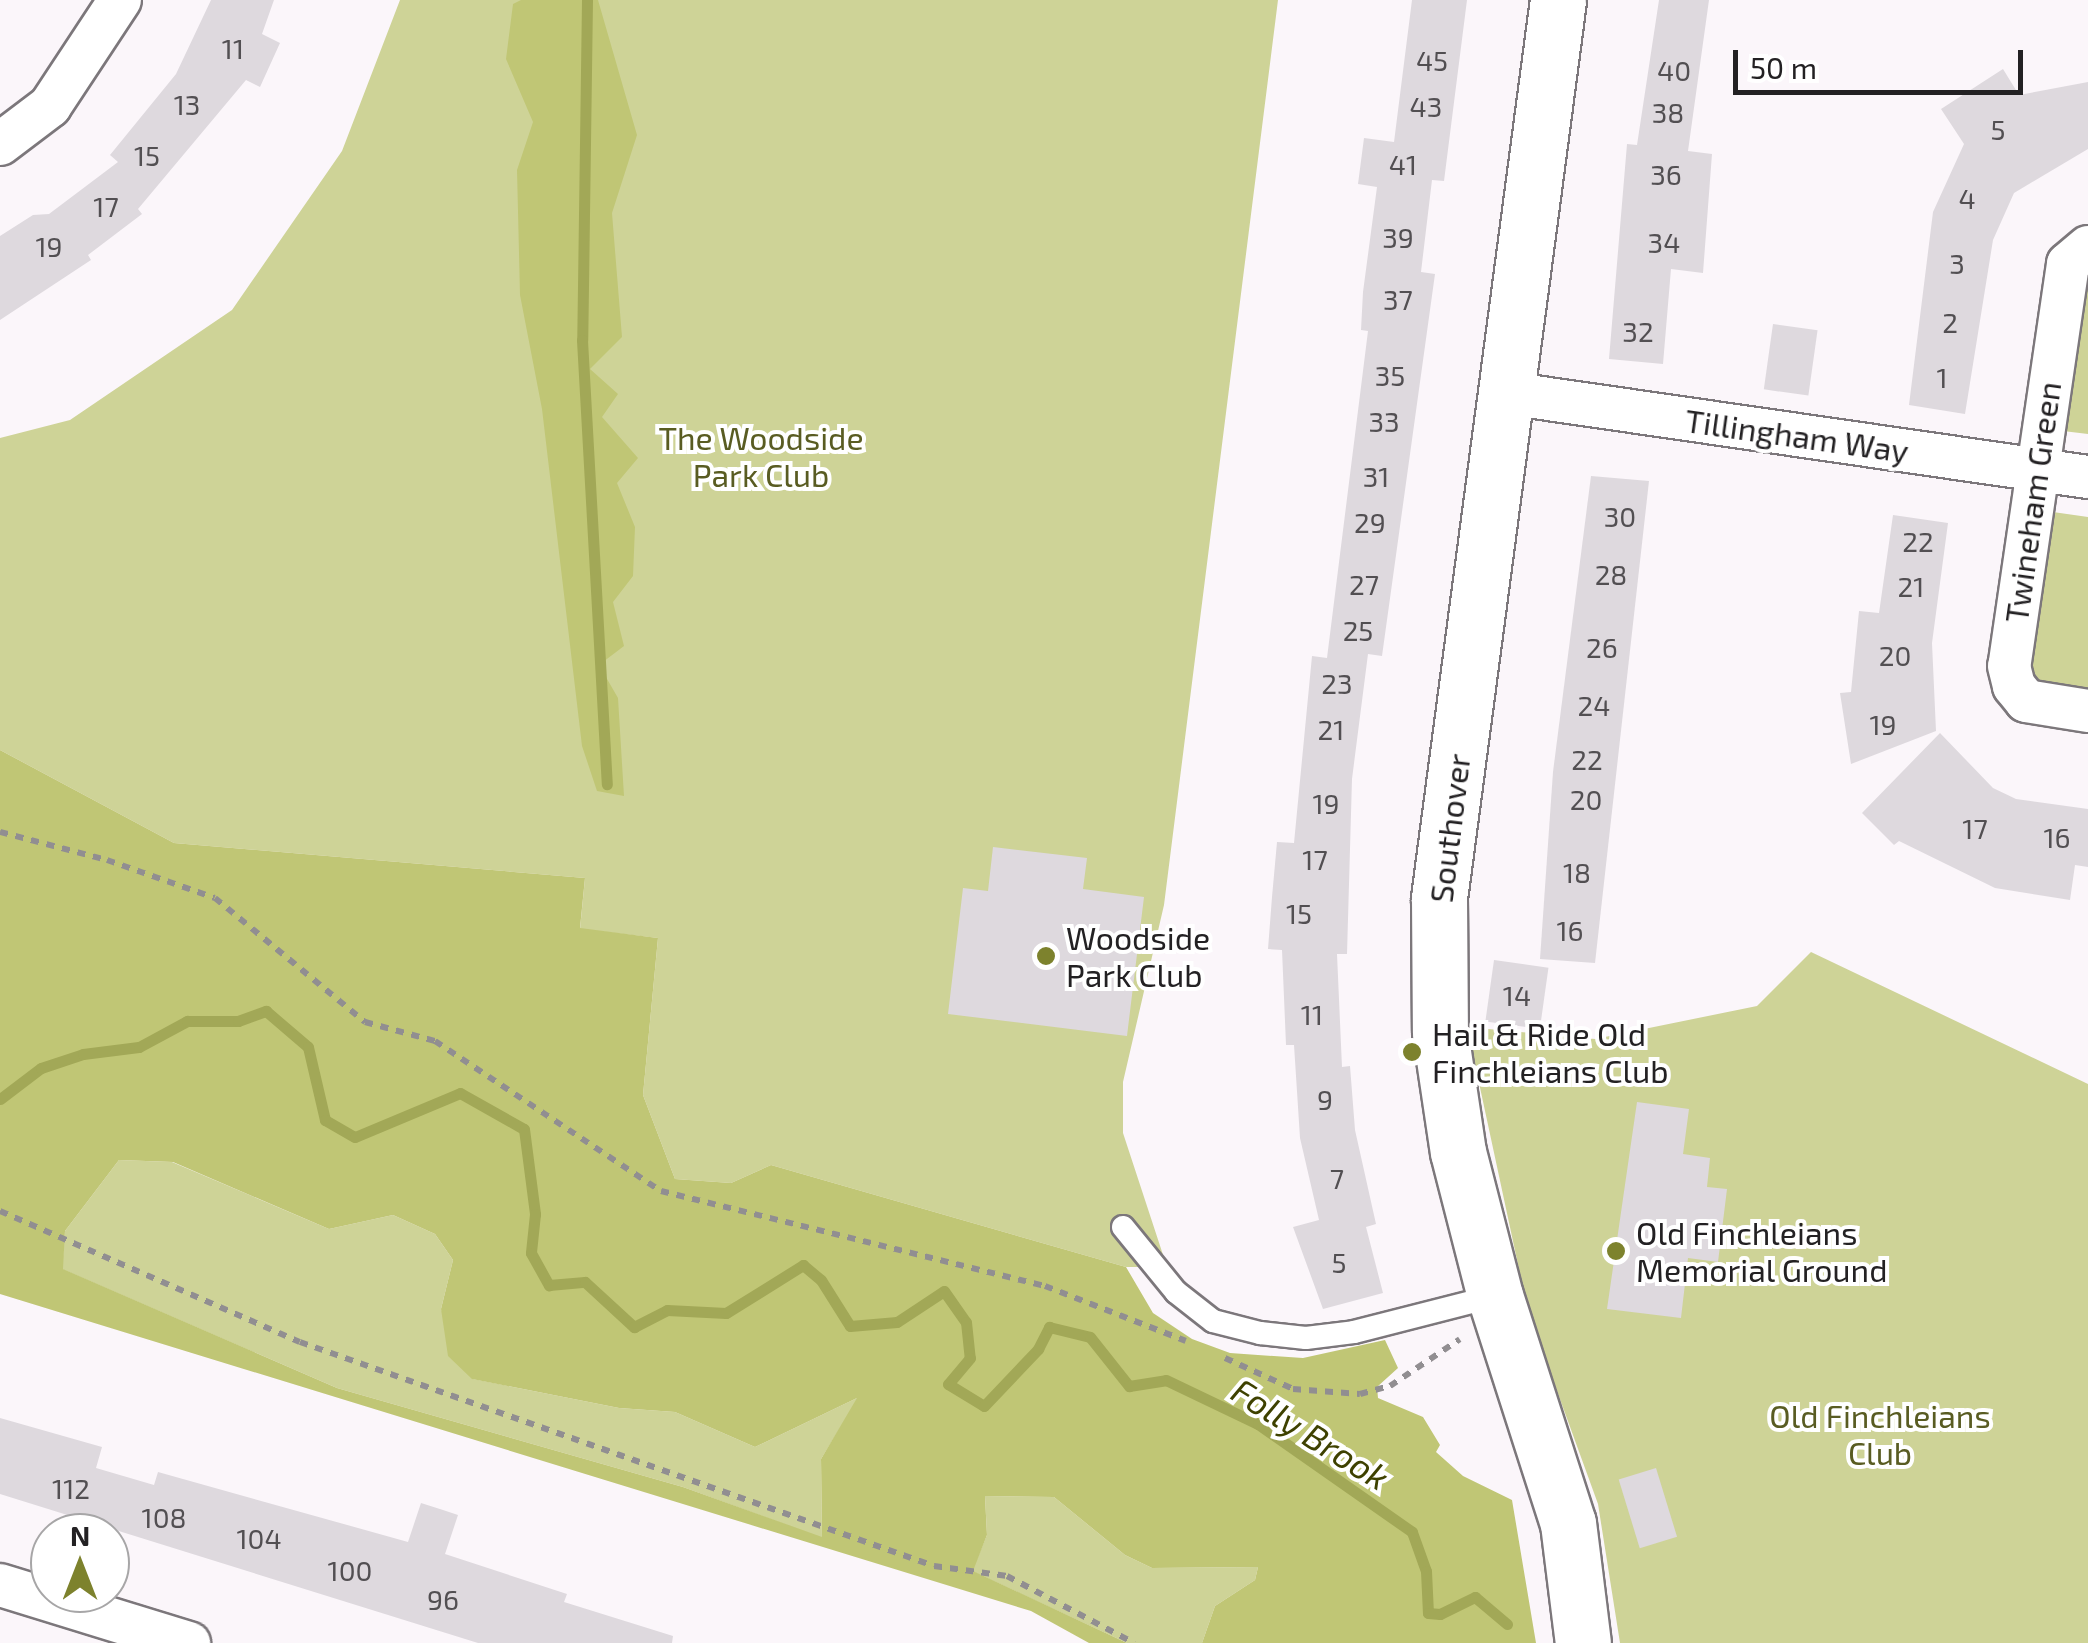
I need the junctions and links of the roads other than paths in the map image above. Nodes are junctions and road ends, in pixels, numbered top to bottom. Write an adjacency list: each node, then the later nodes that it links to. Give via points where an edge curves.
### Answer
1 (120, 0): 3 (street, via 50,106)
2 (1558, 0): 5 (street, Southover)
3 (0, 144)
4 (2088, 248): 6 (street, Twineham Green, via 2068,264)
5 (1507, 393): 6 (street, Tillingham Way); 10 (street, Southover, via 1438,898 1440,1032)
6 (2034, 469): 7 (street, Tillingham Way); 8 (street, Twineham Green, via 2009,666 2026,701)
7 (2088, 476)
8 (2088, 711)
9 (1123, 1227): 10 (lane, via 1176,1292 1213,1321 1260,1333 1306,1338)
10 (1482, 1314): 13 (street, Southover, via 1568,1523)
11 (0, 1585): 12 (street)
12 (189, 1643)
13 (1583, 1643)

